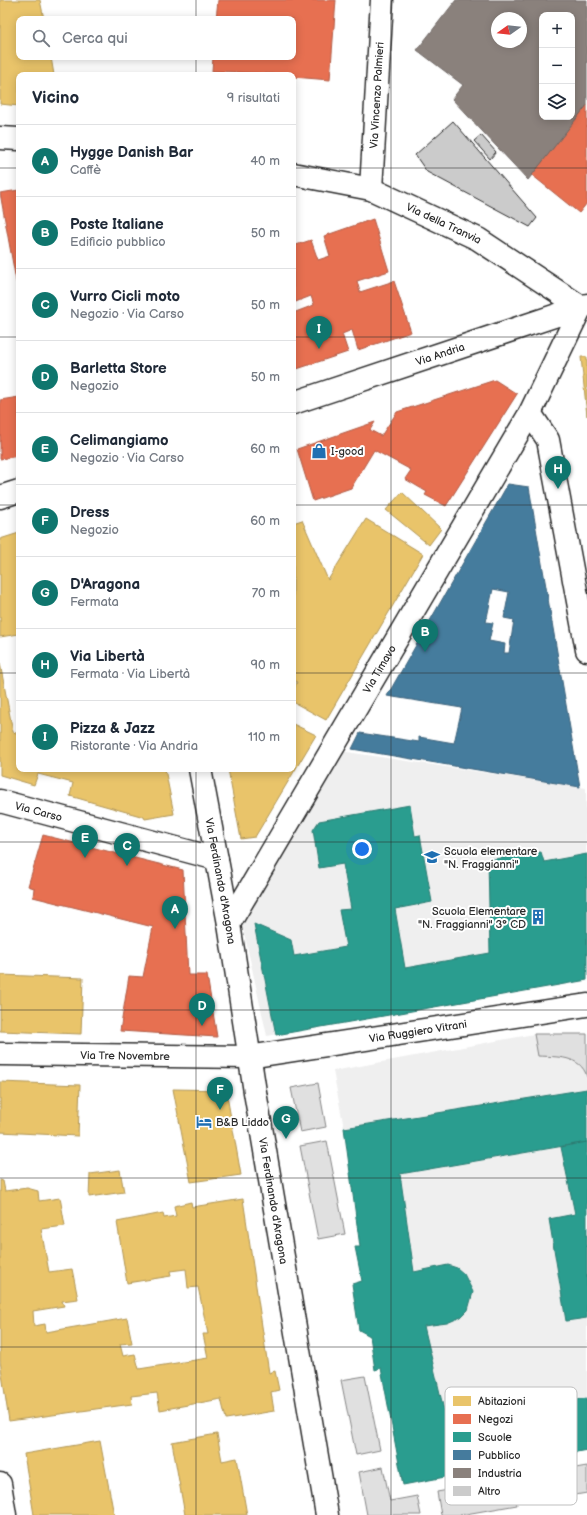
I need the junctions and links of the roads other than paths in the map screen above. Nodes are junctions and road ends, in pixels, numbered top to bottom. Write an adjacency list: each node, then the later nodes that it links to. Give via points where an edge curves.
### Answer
1 (382, 0): 5 (street, Via Vincenzo Palmieri)
2 (0, 138): 3 (street)
3 (16, 139)
4 (296, 175): 5 (street, Via della Tranvia)
5 (371, 189): 6 (street, Via della Tranvia, via 478,239)
6 (584, 306): 7 (street, Via Andria); 8 (street, Via Timavo)
7 (296, 402)
8 (530, 413): 11 (street, via 548,440); 15 (street, Via Timavo)
9 (16, 492): 10 (street)
10 (0, 497)
11 (587, 650)
12 (201, 772): 14 (street, Via Ferdinando d'Aragona)
13 (0, 801): 14 (street, Via Carso)
14 (217, 859): 15 (street, Via Ferdinando d'Aragona)
15 (229, 924): 18 (street, Via Ferdinando d'Aragona)
16 (587, 1005): 18 (street, Via Ruggiero Vitrani)
17 (0, 1054): 18 (street, Via Tre Novembre)
18 (249, 1057): 21 (street, Via Ferdinando d'Aragona)
19 (0, 1484): 20 (street)
20 (5, 1515)
21 (327, 1515)

